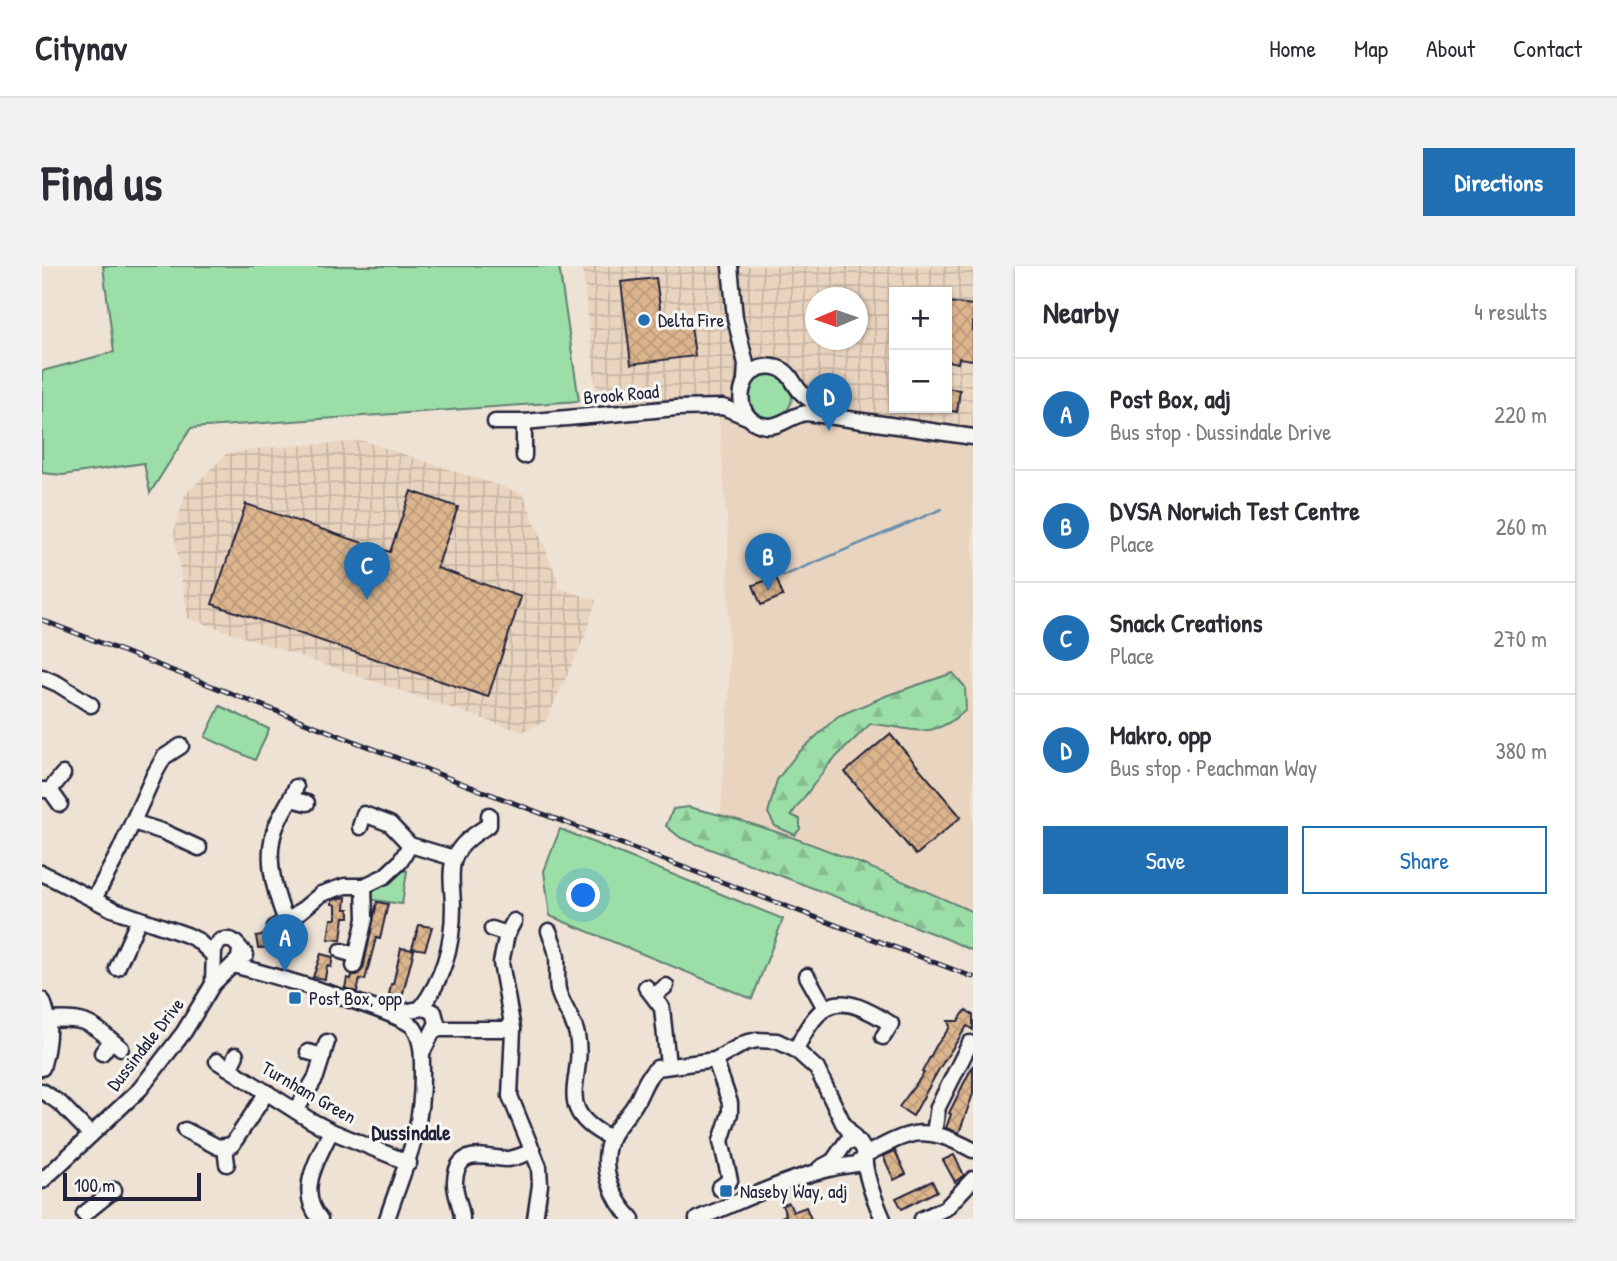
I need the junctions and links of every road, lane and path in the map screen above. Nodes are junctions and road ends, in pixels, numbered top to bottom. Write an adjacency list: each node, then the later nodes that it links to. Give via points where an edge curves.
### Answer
1 (730, 266): 2 (street)
2 (742, 342): 3 (street); 4 (street, via 746,364)
3 (771, 367): 4 (street, via 753,372); 5 (street, via 789,374)
4 (742, 386): 6 (street); 7 (street, via 741,405)
5 (800, 393): 8 (street); 9 (street)
6 (723, 407): 7 (street, Brook Road); 11 (street, Brook Road)
7 (747, 417): 8 (street, via 774,426)
8 (791, 417): 9 (street, via 807,413)
9 (842, 417): 12 (street)
10 (495, 422): 11 (street, Brook Road)
11 (524, 422): 13 (street)
12 (973, 437)
13 (524, 456)
14 (42, 677): 15 (street)
15 (91, 705)
16 (181, 746): 22 (street, via 164,757)
17 (63, 774): 18 (street)
18 (46, 790): 20 (street)
19 (307, 803): 28 (street, via 294,793 271,847 281,924 321,894)
20 (60, 804)
21 (364, 814): 25 (street, via 390,824)
22 (133, 822): 24 (street); 29 (street)
23 (492, 824): 26 (street)
24 (193, 841)
25 (410, 845): 26 (street); 28 (street, via 392,870)
26 (454, 858): 49 (street, via 452,932)
27 (42, 873): 29 (street)
28 (364, 886): 39 (street, via 365,919)
29 (94, 899): 30 (street)
30 (139, 919): 35 (street); 40 (street)
31 (514, 921): 33 (street)
32 (492, 929): 33 (street)
33 (507, 934): 52 (street, via 501,963)
34 (556, 937): 70 (street, via 557,986 578,1037 575,1102 586,1123)
35 (197, 940): 36 (street); 38 (street)
36 (220, 941): 37 (street, via 232,940); 38 (street, Dussindale Drive)
37 (240, 950): 41 (street, Dussindale Drive); 42 (street)
38 (214, 957): 41 (street, via 220,964); 44 (street, Dussindale Drive)
39 (350, 957)
40 (117, 958)
41 (232, 965): 42 (street); 44 (street, Dussindale Drive)
42 (261, 971): 48 (street)
43 (807, 976): 47 (street)
44 (213, 984): 69 (street, Dussindale Drive, via 184,1032 140,1089)
45 (666, 986): 61 (street, via 650,992 662,1008)
46 (42, 1000): 50 (street)
47 (825, 1007): 53 (street, via 853,1004 895,1018); 54 (street)
48 (393, 1014): 49 (street); 51 (street)
49 (429, 1017): 51 (street, via 412,1019); 51 (street, via 423,1034); 52 (street, via 464,1029); 58 (street)
50 (48, 1020): 57 (street, via 91,1023 116,1044); 62 (street)
51 (414, 1028): 58 (street)
52 (513, 1029): 74 (street, via 510,1096)
53 (884, 1037)
54 (796, 1050): 59 (street, via 762,1039); 72 (street, via 817,1069)
55 (969, 1051): 68 (street, via 938,1107)
56 (308, 1052): 65 (street, via 325,1049 316,1077)
57 (102, 1053)
58 (422, 1053): 75 (street, via 422,1105)
59 (715, 1060): 61 (street); 81 (street, via 730,1103 721,1141)
60 (228, 1061): 64 (street, Turnham Green)
61 (668, 1065): 70 (street, via 650,1074)
62 (42, 1068)
63 (42, 1091): 69 (street)
64 (267, 1092): 65 (street, Turnham Green); 71 (street, via 238,1139)
65 (296, 1111): 67 (street, Turnham Green)
66 (185, 1130): 71 (street)
67 (331, 1131): 75 (street, Turnham Green); 87 (street, via 309,1186)
68 (934, 1133): 72 (street); 73 (street)
69 (91, 1135): 80 (street, Dussindale Drive)
70 (611, 1138): 86 (street, via 607,1167)
71 (225, 1148): 76 (street)
72 (854, 1148): 77 (street, via 857,1164); 78 (street); 83 (street)
73 (973, 1150)
74 (533, 1151): 89 (street, via 509,1159 475,1155 464,1161 455,1184); 90 (street, via 540,1176)
75 (409, 1163): 88 (street)
76 (227, 1164)
77 (848, 1165): 78 (street); 83 (street)
78 (813, 1173): 91 (street)
79 (973, 1179): 84 (street)
80 (42, 1181)
81 (731, 1183)
82 (114, 1190): 85 (street)
83 (870, 1190): 92 (street)
84 (950, 1213): 93 (street)
85 (83, 1214)
86 (626, 1216)
87 (319, 1219)
88 (387, 1219)
89 (462, 1219)
90 (535, 1219)
91 (697, 1219)
92 (883, 1219)
93 (922, 1219)

